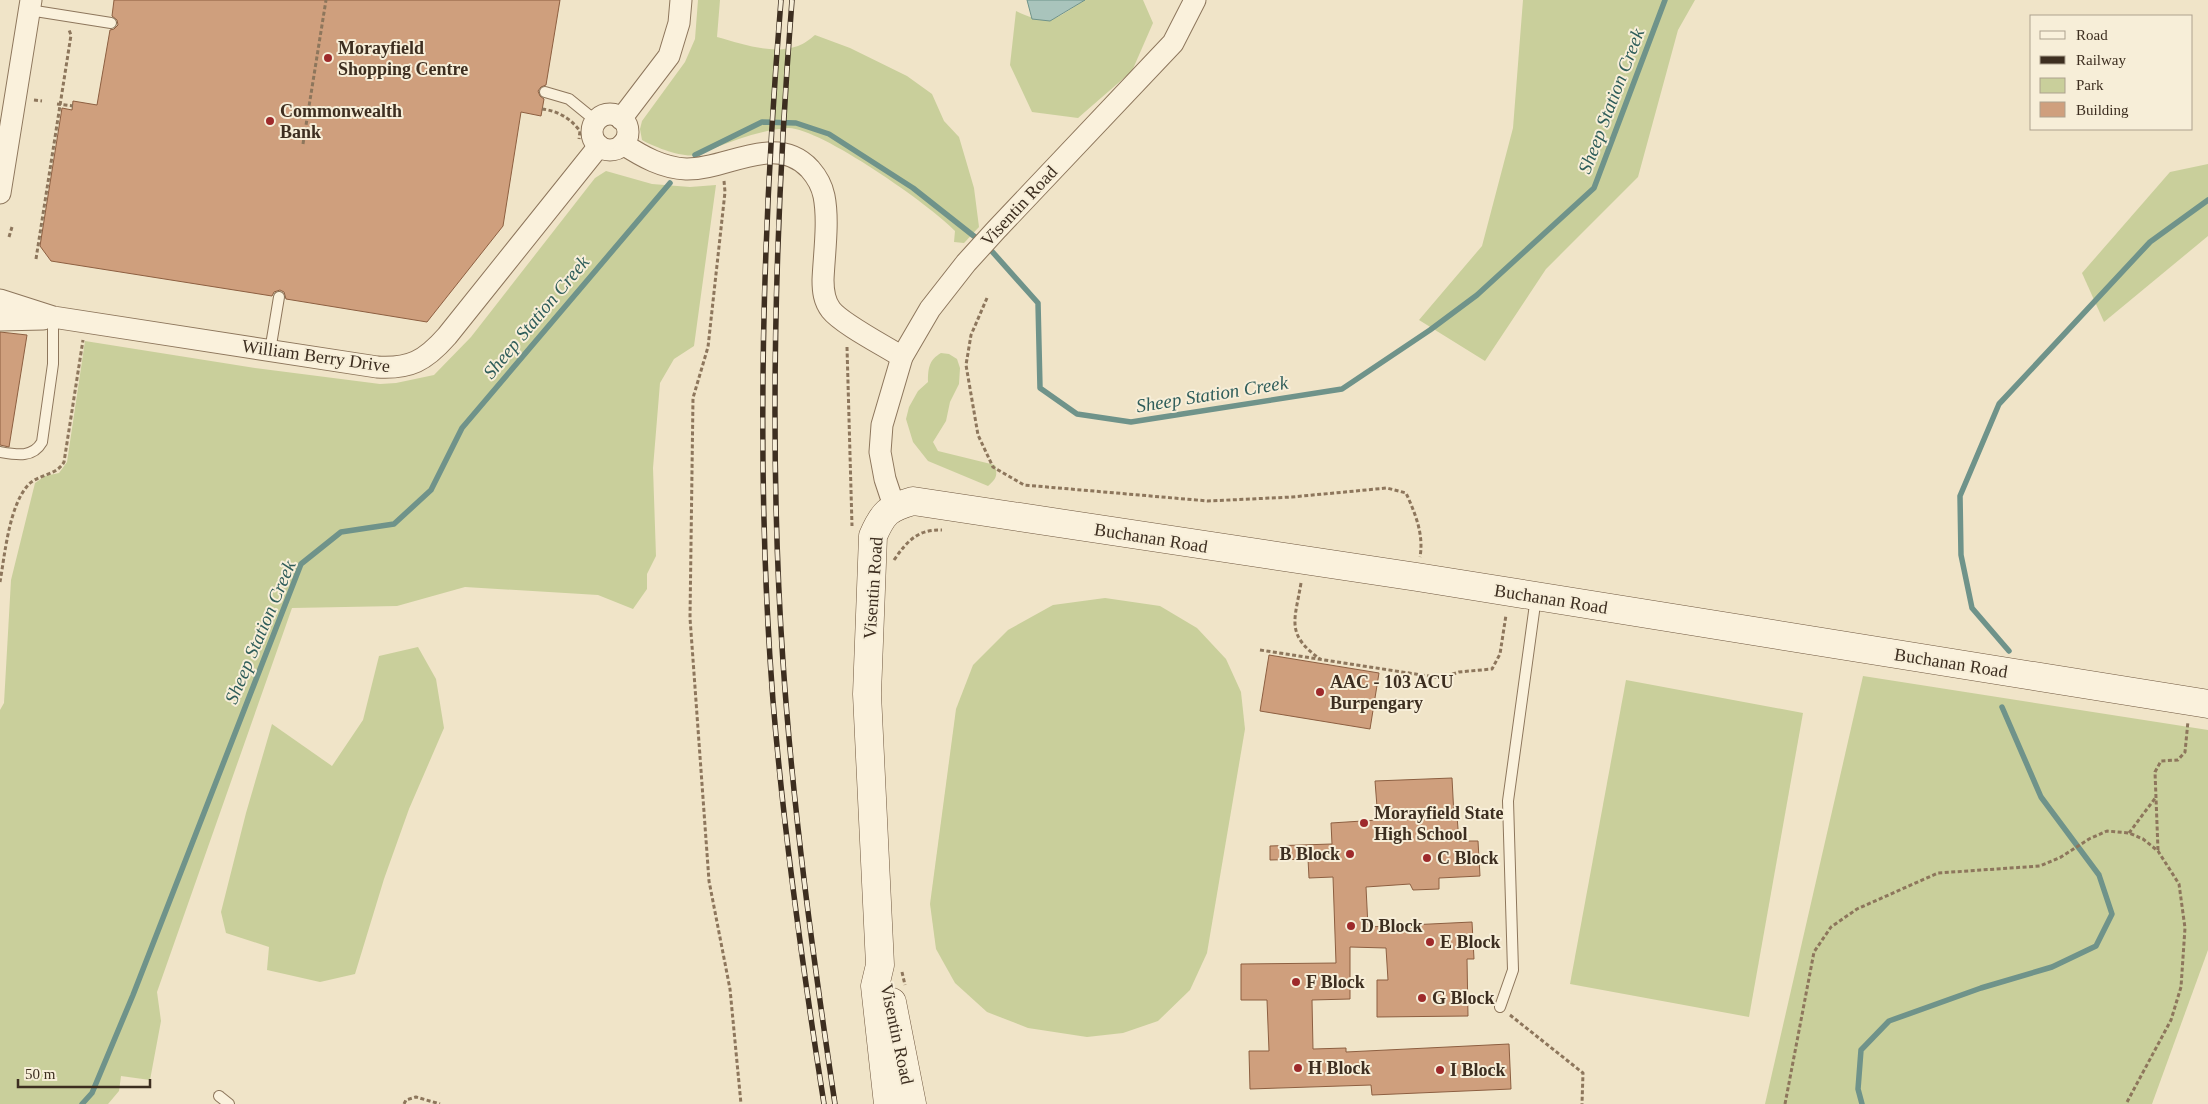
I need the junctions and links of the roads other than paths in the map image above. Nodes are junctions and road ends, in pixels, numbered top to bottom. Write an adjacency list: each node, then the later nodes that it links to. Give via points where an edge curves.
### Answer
1 (681, 0): 6 (street, via 669,56)
2 (1195, 0): 16 (street, Visentin Road, via 1172,43 966,263 930,309)
3 (30, 5): 4 (lane); 10 (street)
4 (111, 23)
5 (545, 92): 7 (lane, via 569,99)
6 (621, 118): 7 (street, via 611,114); 8 (street, via 627,128)
7 (596, 121): 9 (street, via 592,131)
8 (623, 144): 9 (street, via 614,149); 16 (street, via 649,160 685,169 771,153 785,154 803,162 817,178 825,198 823,291 828,305 837,316)
9 (599, 146): 15 (street, William Berry Drive, via 447,336 426,357 409,365 388,368)
10 (0, 193)
11 (279, 298): 15 (lane)
12 (0, 300): 13 (street, William Berry Drive)
13 (53, 317): 14 (street, William Berry Drive, via 32,321); 15 (street, William Berry Drive); 17 (lane, via 53,364 42,442 39,448 26,454)
14 (0, 320)
15 (270, 351)
16 (902, 357): 18 (street, Visentin Road, via 882,425 880,452)
17 (0, 452)
18 (894, 506): 19 (main road, Buchanan Road, via 913,501 1416,578); 21 (main road, Visentin Road, via 881,518 874,536 867,694)
19 (1534, 608): 20 (main road, Buchanan Road); 22 (lane, via 1508,800 1512,970)
20 (2198, 716)
21 (880, 965): 25 (main road, Visentin Road, via 875,986); 26 (main road, Visentin Road, via 888,986)
22 (1500, 1007)
23 (219, 1096): 24 (lane)
24 (229, 1104)
25 (888, 1104)
26 (912, 1104)

